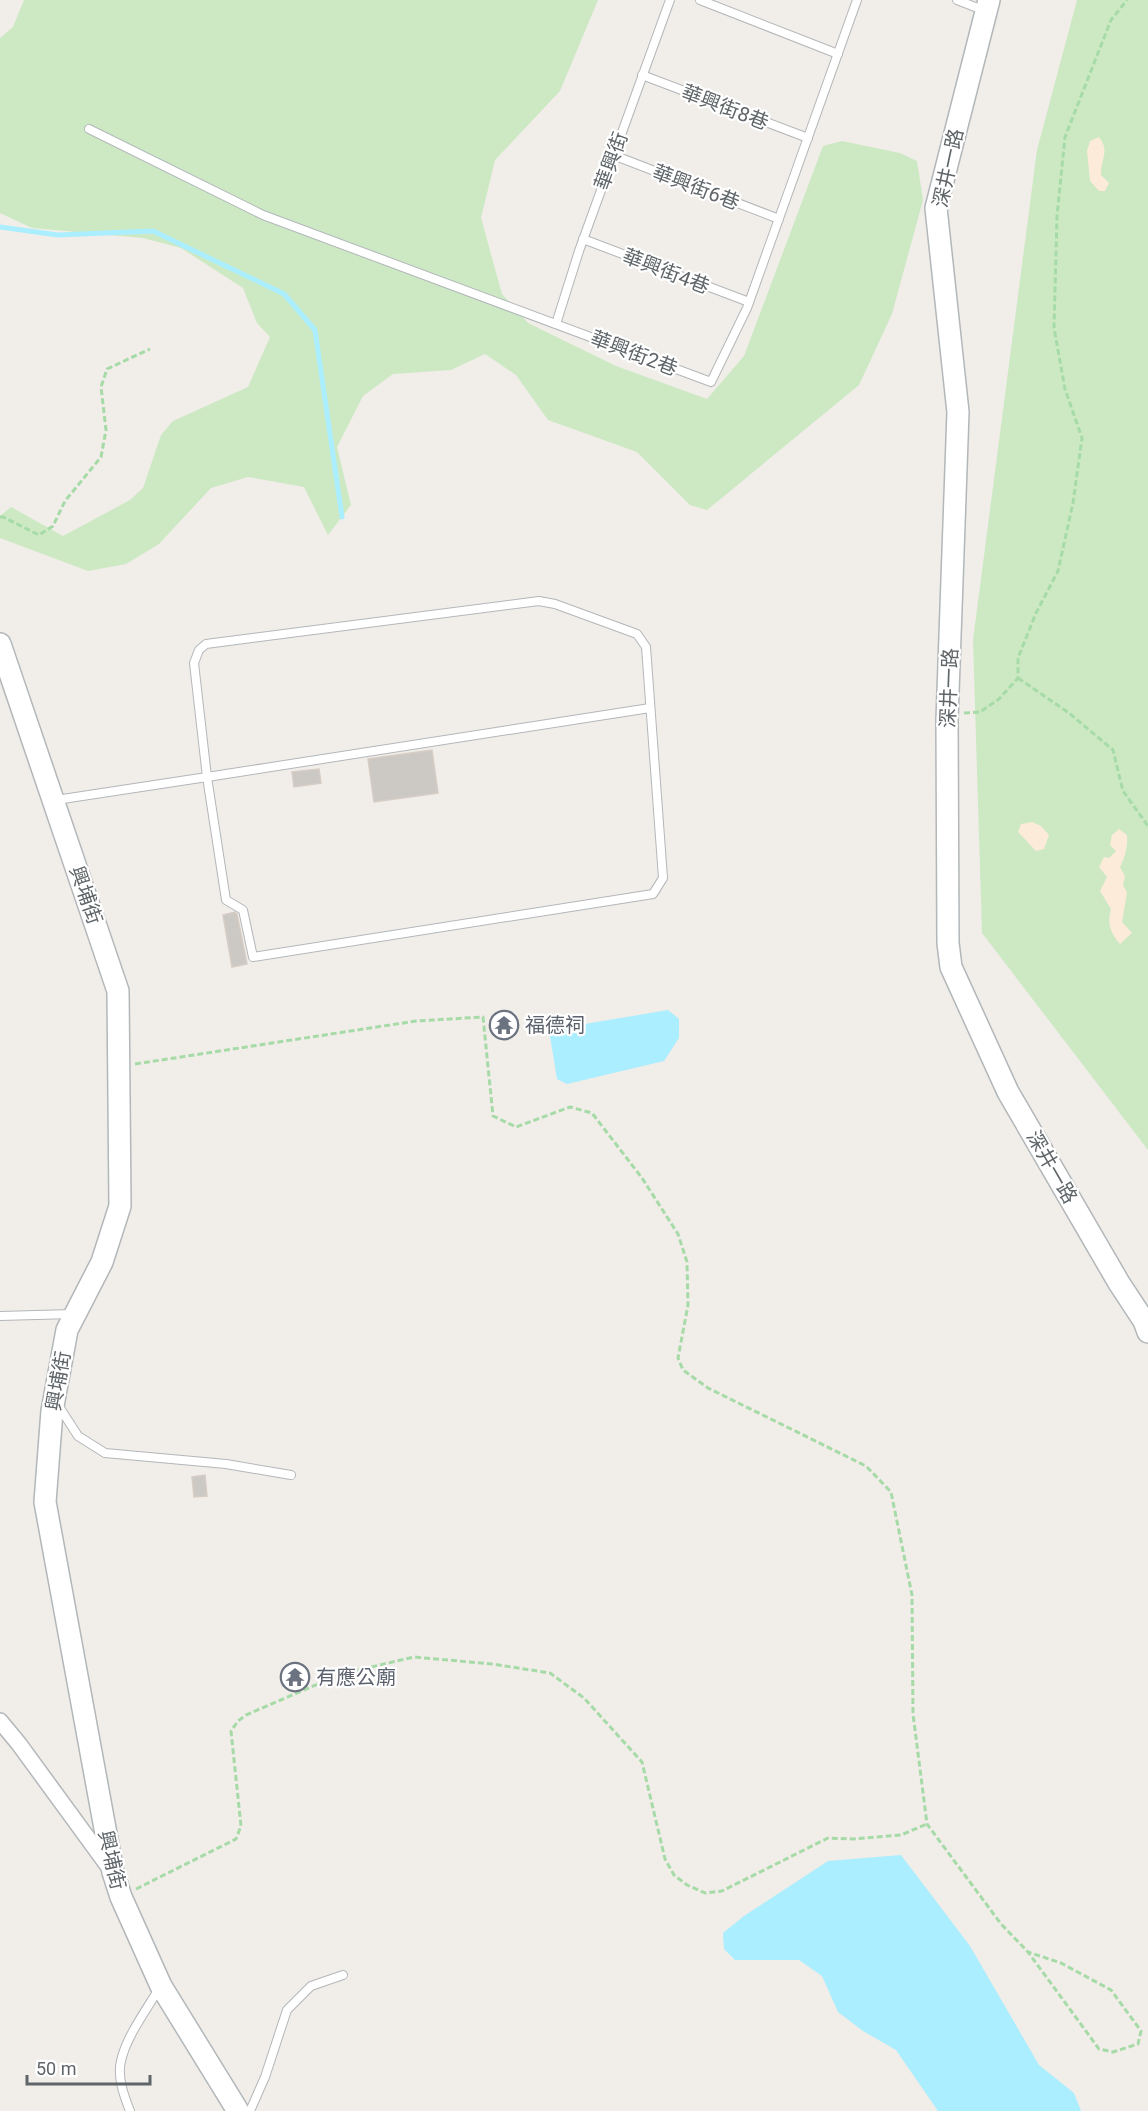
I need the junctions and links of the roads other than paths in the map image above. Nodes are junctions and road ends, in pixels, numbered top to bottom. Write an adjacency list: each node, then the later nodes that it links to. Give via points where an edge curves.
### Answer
1 (669, 0): 7 (lane, 華興街)
2 (700, 0): 6 (lane)
3 (857, 0): 6 (lane)
4 (957, 0): 5 (lane)
5 (987, 6): 21 (street, 深井一路, via 936,208 958,412 948,714 948,943 951,967 1008,1092)
6 (838, 54): 9 (lane)
7 (642, 75): 9 (lane, 華興街8巷); 10 (lane, 華興街)
8 (89, 129): 14 (lane, 華興街2巷, via 263,215)
9 (808, 138): 11 (lane)
10 (614, 155): 11 (lane, 華興街6巷); 12 (lane, 華興街)
11 (778, 219): 13 (lane)
12 (583, 239): 13 (lane, 華興街4巷); 14 (lane, 華興街)
13 (749, 302): 14 (lane, 華興街2巷, via 711,382)
14 (556, 324)
15 (0, 644): 18 (street, 興埔街)
16 (650, 708): 17 (lane); 17 (lane, via 645,647 637,634 539,601 206,644 194,663); 17 (lane, via 663,878 653,894 253,957 243,910 226,900)
17 (207, 777): 18 (lane)
18 (54, 800): 19 (street, 興埔街, via 118,991 120,1206 102,1262)
19 (75, 1314): 20 (lane); 22 (street, 興埔街, via 67,1330)
20 (0, 1316)
21 (1148, 1332)
22 (54, 1399): 23 (lane, via 78,1436 105,1453 226,1464); 25 (street, 興埔街, via 45,1502)
23 (291, 1475)
24 (0, 1721): 25 (street)
25 (113, 1872): 27 (street, 興埔街)
26 (344, 1975): 30 (lane, via 311,1986 287,2010)
27 (161, 1986): 28 (lane, via 120,2062 122,2091); 29 (street, 興埔街)
28 (130, 2111)
29 (238, 2111)
30 (250, 2111)

